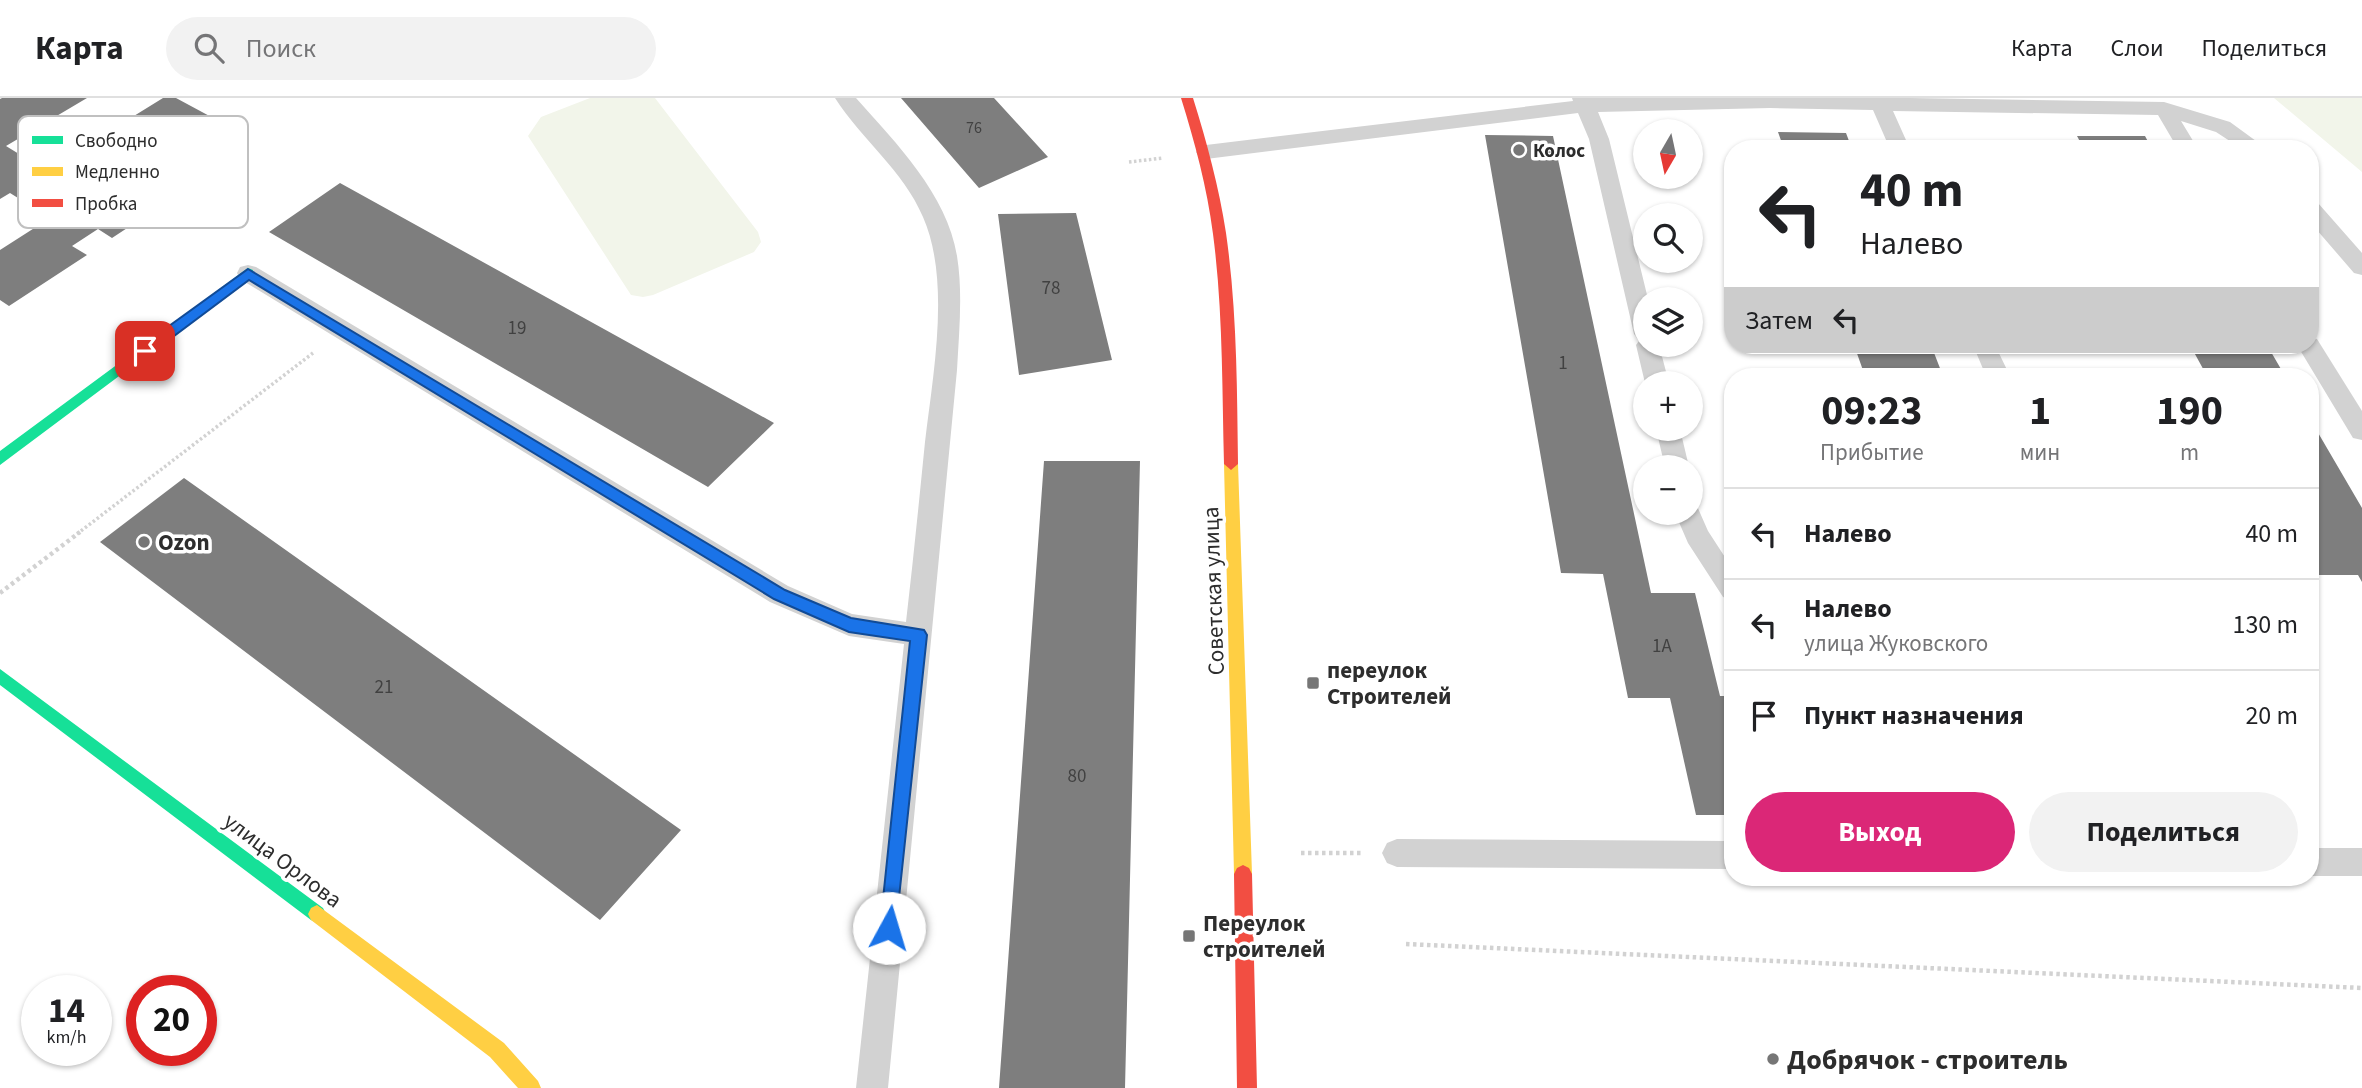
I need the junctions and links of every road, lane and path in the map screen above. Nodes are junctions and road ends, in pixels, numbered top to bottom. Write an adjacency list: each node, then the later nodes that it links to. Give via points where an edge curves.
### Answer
1 (845, 98): 21 (lane, via 913,181 946,254 945,370)
2 (1187, 98): 9 (street, Советская улица)
3 (1584, 102): 4 (lane); 9 (lane); 13 (lane, via 1598,139)
4 (1869, 102): 5 (lane); 6 (lane)
5 (2164, 110): 7 (lane); 8 (lane, via 2223,127)
6 (1894, 140)
7 (2182, 140)
8 (2243, 140)
9 (1206, 152): 32 (street, Советская улица, via 1223,249)
10 (2319, 218): 11 (lane)
11 (2362, 267)
12 (248, 274): 14 (lane); 17 (street)
13 (1634, 287)
14 (344, 330): 20 (path); 21 (lane, via 779,594 849,625)
15 (2315, 354): 16 (lane)
16 (2362, 431)
17 (0, 459)
18 (1693, 525): 19 (lane)
19 (1724, 577)
20 (0, 593)
21 (919, 635): 31 (lane)
22 (0, 676): 30 (street, улица Орлова, via 497,1049)
23 (1301, 853): 24 (path)
24 (1397, 853): 25 (lane)
25 (1724, 855)
26 (2319, 862): 27 (lane)
27 (2362, 862)
28 (1406, 944): 29 (path)
29 (2362, 988)
30 (531, 1088)
31 (872, 1088)
32 (1247, 1088)

